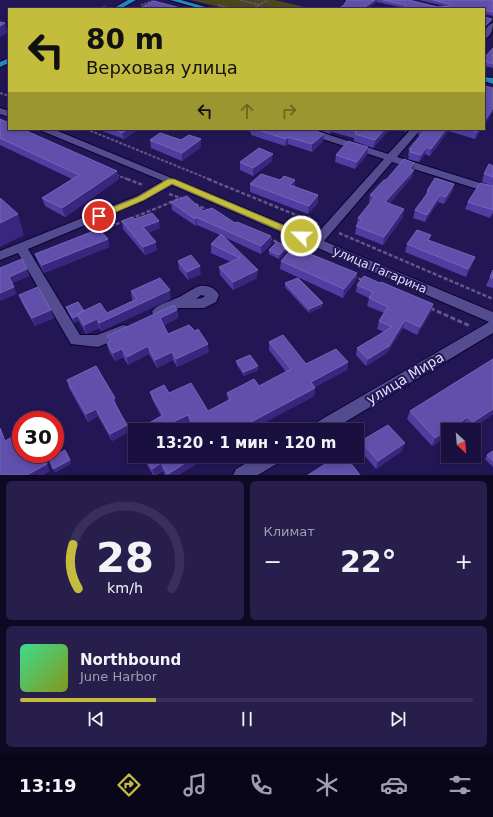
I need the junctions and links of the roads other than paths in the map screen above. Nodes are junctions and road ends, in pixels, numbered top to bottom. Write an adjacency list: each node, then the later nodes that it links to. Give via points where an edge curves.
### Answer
1 (133, 0): 3 (main road)
2 (174, 0): 4 (main road)
3 (117, 8)
4 (206, 8)
5 (492, 21): 6 (street)
6 (485, 35)
7 (47, 130): 11 (street, улица Гагарина)
8 (304, 130): 10 (street)
9 (415, 130): 10 (street)
10 (390, 158): 12 (street); 13 (street)
11 (171, 181): 13 (street, улица Гагарина); 14 (street, via 141,198)
12 (493, 191)
13 (316, 242): 17 (street, улица Гагарина)
14 (21, 248): 15 (street); 16 (street, via 76,340 98,341)
15 (0, 256)
16 (180, 302)
17 (493, 318)
18 (488, 329): 19 (street, улица Мира)
19 (330, 423)
20 (262, 463): 21 (street)
21 (242, 475)

